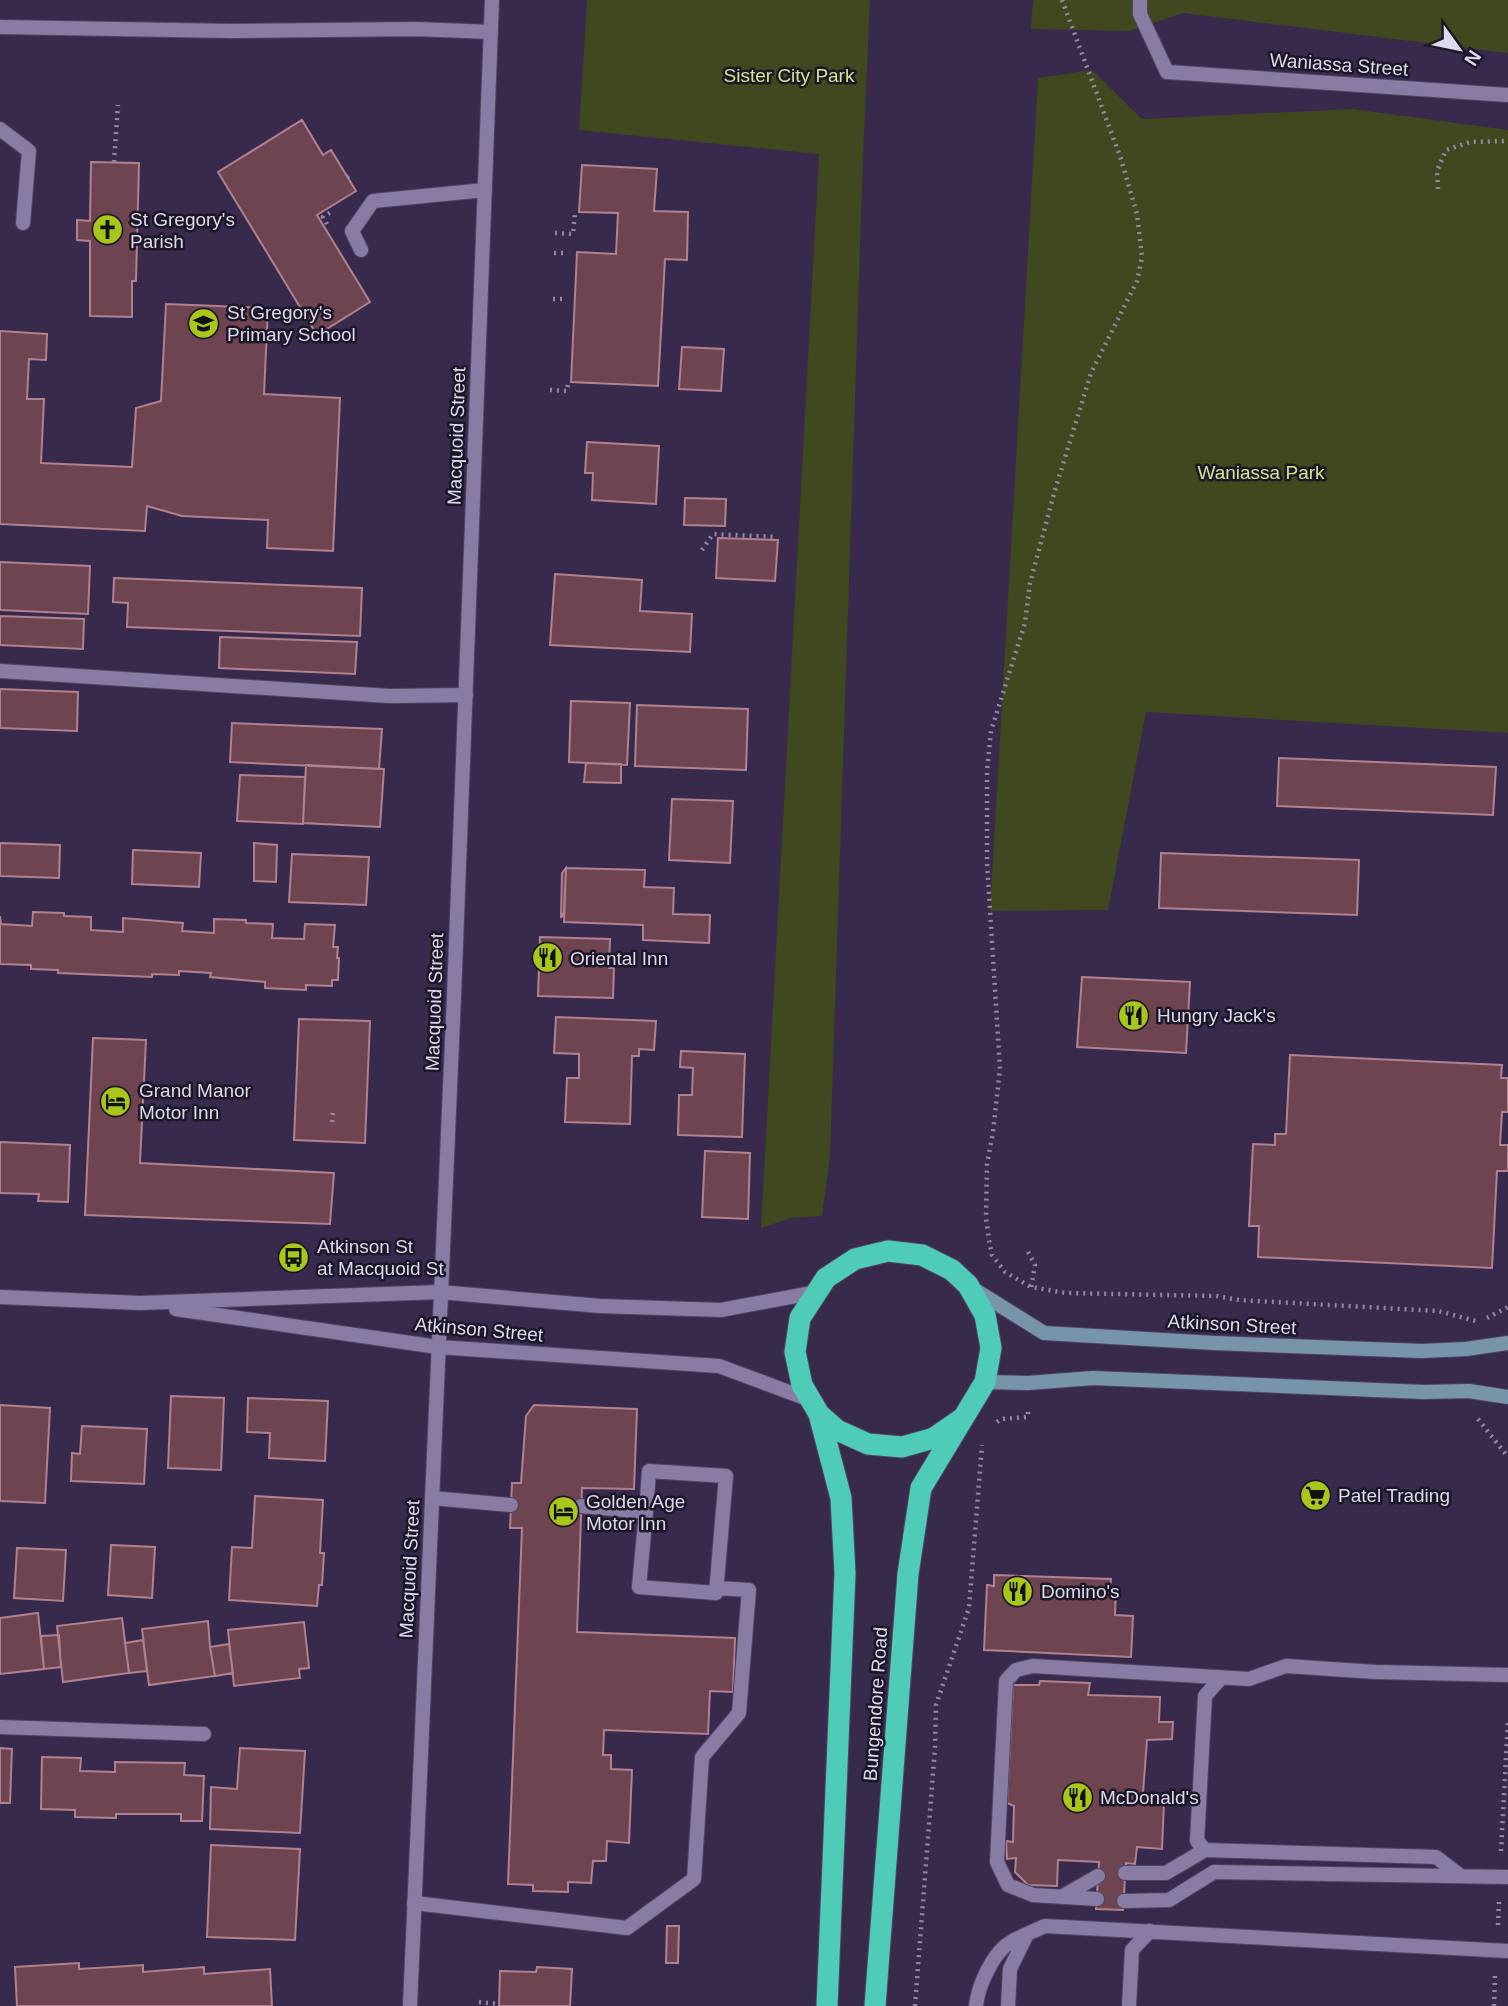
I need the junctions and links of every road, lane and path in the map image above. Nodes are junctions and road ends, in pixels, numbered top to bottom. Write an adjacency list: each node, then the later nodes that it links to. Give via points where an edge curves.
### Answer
1 (492, 0): 5 (street, Macquoid Street)
2 (1062, 0): 34 (path, via 1120,156 1138,214 1142,257 1137,281 1091,373 1030,583 1025,623 991,731 987,863 1000,1069 987,1164 986,1218 992,1255 1005,1272 1031,1287 1066,1293 1216,1296 1438,1311 1478,1322)
3 (1140, 0): 6 (street, Waniassa Street, via 1140,14 1167,72)
4 (0, 27): 5 (street)
5 (491, 32): 12 (street, Macquoid Street)
6 (1508, 95)
7 (118, 105): 10 (path)
8 (0, 129): 14 (street, via 29,151)
9 (1508, 141): 11 (path, via 1470,142 1446,150 1437,171)
10 (114, 162)
11 (1438, 189)
12 (485, 190): 16 (street, via 373,201 352,231); 26 (street, Macquoid Street)
13 (575, 213): 15 (path, via 573,234)
14 (23, 223)
15 (555, 233)
16 (361, 250)
17 (554, 253): 18 (path)
18 (567, 253)
19 (553, 299): 20 (path)
20 (567, 299)
21 (568, 384): 22 (path, via 567,391)
22 (550, 390)
23 (777, 537): 24 (path, via 713,534)
24 (702, 550)
25 (0, 671): 26 (street, via 390,696)
26 (466, 695): 30 (street, Macquoid Street)
27 (333, 1110): 28 (path)
28 (332, 1122)
29 (968, 1285): 31 (highway, via 952,1270 922,1255 888,1251 855,1259 826,1278); 35 (street, Atkinson Street, via 1044,1333 1422,1351); 37 (highway, via 985,1315 991,1348)
30 (440, 1292): 31 (street, Atkinson Street, via 600,1306 721,1310); 33 (street, Atkinson Street); 36 (street, Macquoid Street)
31 (817, 1293): 39 (highway, via 800,1318 795,1352 802,1385)
32 (0, 1297): 33 (street, Atkinson Street)
33 (140, 1303): 36 (street, Atkinson Street)
34 (1508, 1307)
35 (1508, 1343)
36 (438, 1346): 39 (street, Atkinson Street, via 719,1366); 44 (street, Macquoid Street)
37 (985, 1382): 38 (street, via 1093,1378 1474,1391); 41 (highway)
38 (1508, 1396)
39 (815, 1407): 41 (highway, via 837,1430 868,1444 902,1447 934,1438); 68 (highway, Bungendore Road, via 841,1497 845,1573)
40 (1471, 1417): 43 (path, via 1478,1419)
41 (962, 1418): 69 (highway, Bungendore Road, via 921,1488 910,1562)
42 (983, 1443): 70 (path, via 969,1608 936,1705)
43 (1508, 1457)
44 (432, 1498): 45 (street); 61 (street, Macquoid Street)
45 (511, 1505)
46 (581, 1506): 47 (street)
47 (646, 1512): 48 (street, via 639,1587 716,1593); 48 (street, via 649,1471 726,1476)
48 (717, 1588): 61 (street, via 749,1590 740,1713 702,1757 694,1879 627,1928)
49 (1508, 1675): 50 (street, via 1286,1666 1249,1679)
50 (1221, 1678): 53 (street, via 1205,1696 1196,1841); 58 (street, via 1033,1666 1016,1670 1006,1681 997,1862 1008,1885 1033,1895)
51 (0, 1727): 52 (street)
52 (204, 1734)
53 (1205, 1850): 54 (street, via 1166,1873); 56 (street, via 1436,1857)
54 (1125, 1873)
55 (1098, 1875): 58 (street)
56 (1461, 1876): 57 (street); 60 (street, via 1214,1872 1169,1900)
57 (1508, 1877)
58 (1062, 1897): 59 (street)
59 (1097, 1899)
60 (1124, 1901)
61 (414, 1903): 67 (street, Macquoid Street)
62 (1150, 1931): 63 (street, via 1045,1926); 64 (street); 73 (street, via 1132,1950)
63 (1027, 1934): 71 (street, via 1008,1943 989,1965); 72 (street, via 1010,1969)
64 (1508, 1951)
65 (478, 2002): 66 (path)
66 (499, 2004)
67 (410, 2006)
68 (827, 2006)
69 (875, 2006)
70 (915, 2006)
71 (976, 2006)
72 (1008, 2006)
73 (1129, 2006)

